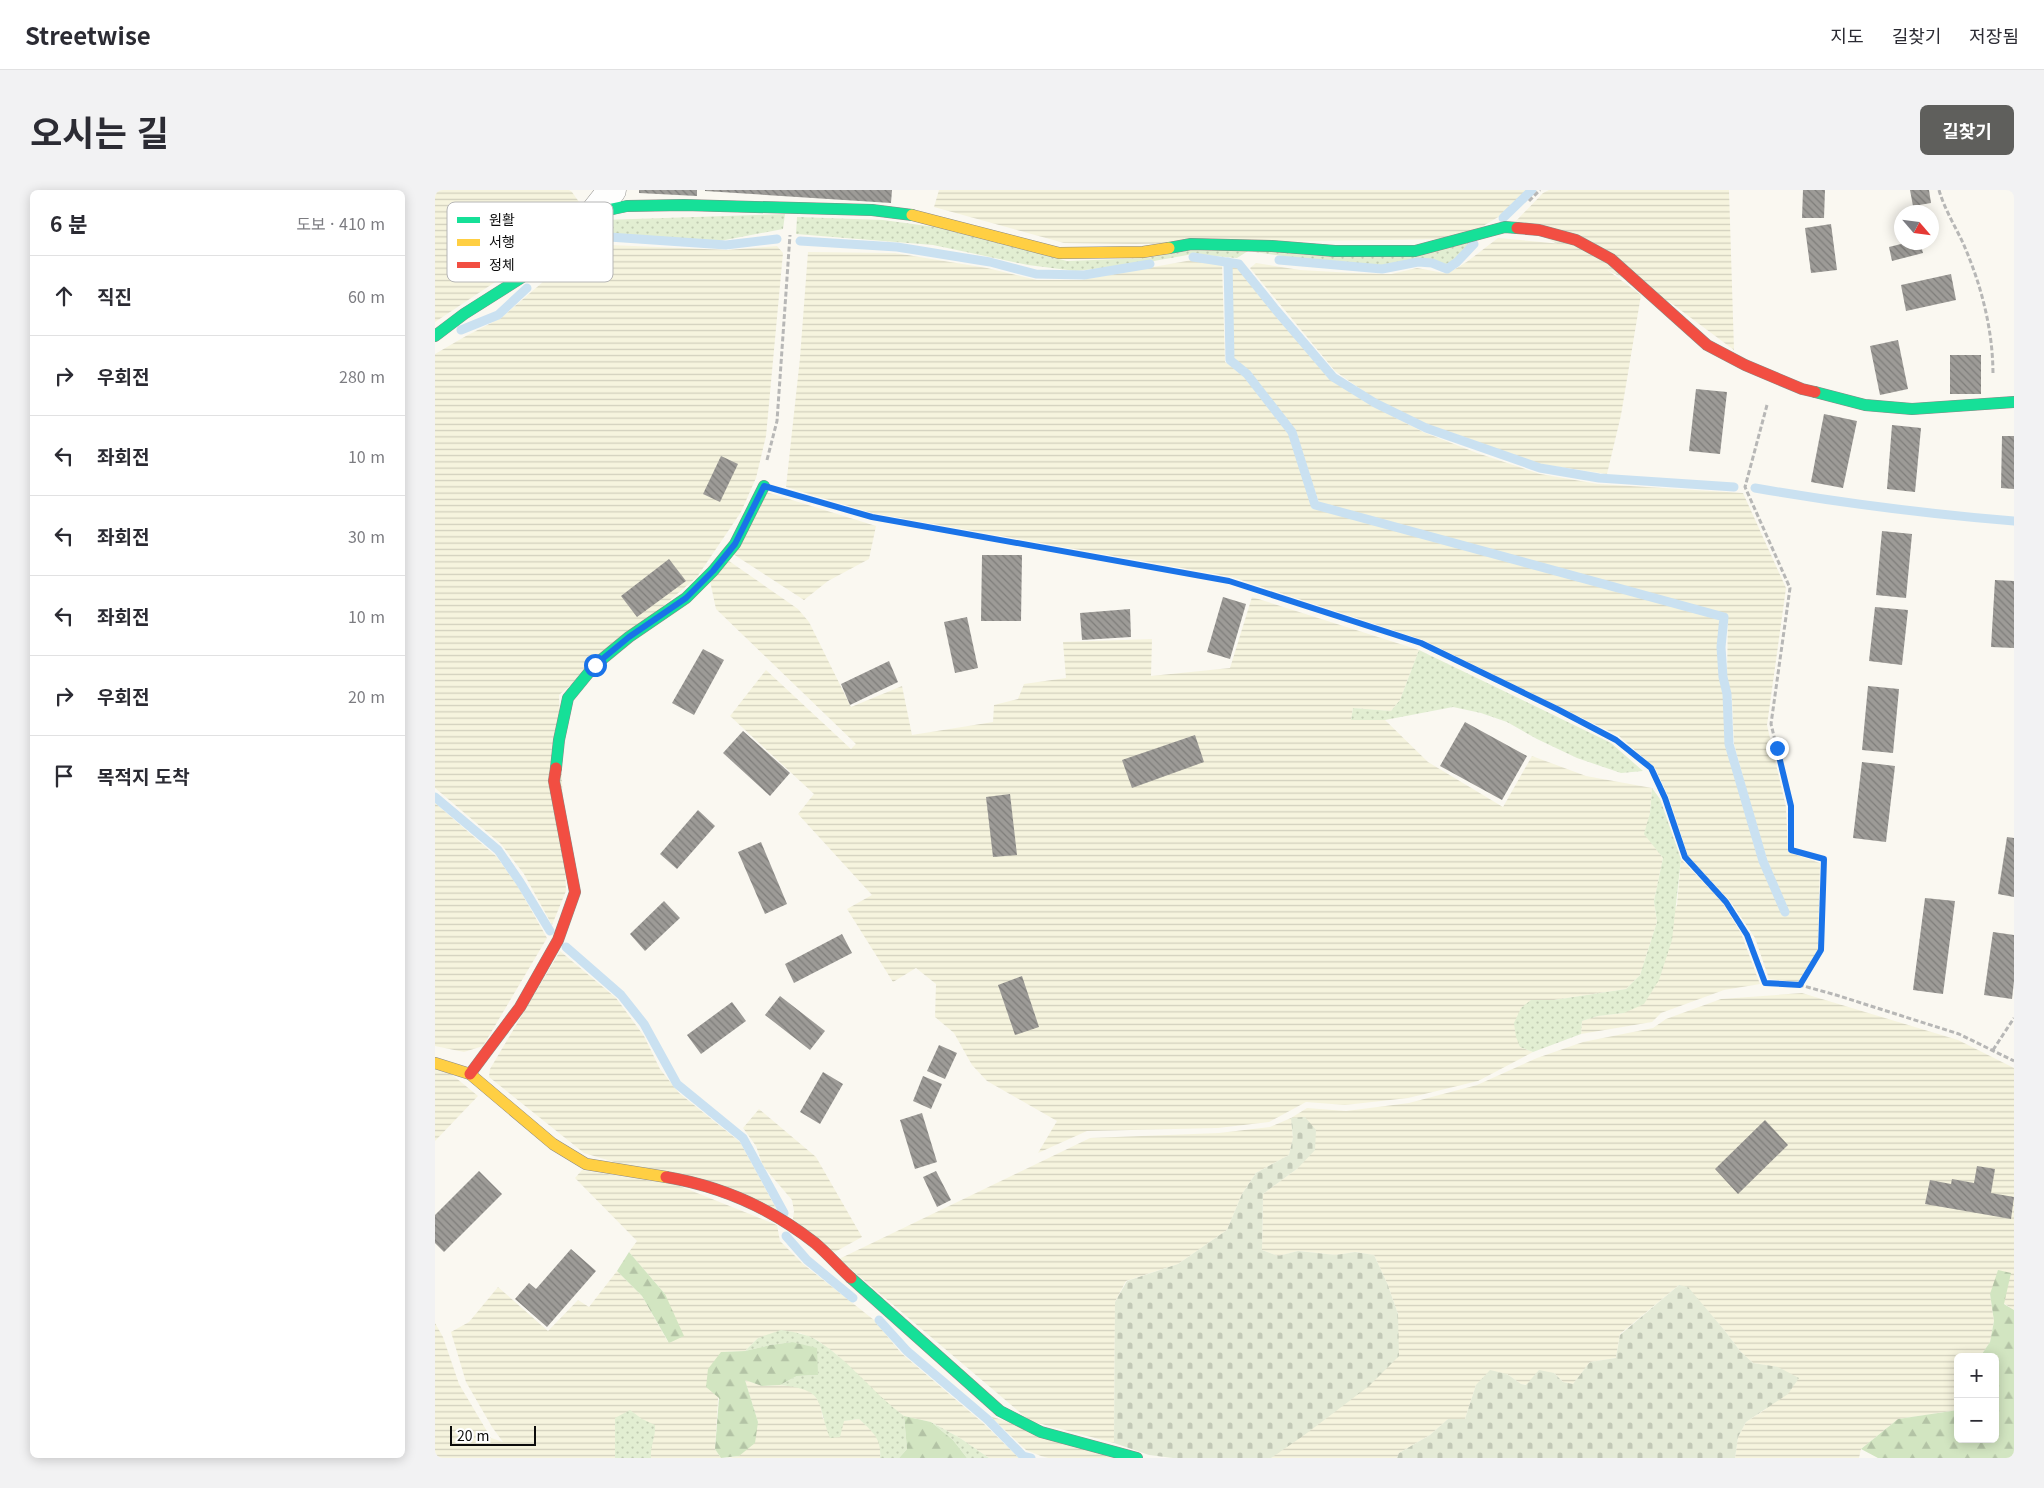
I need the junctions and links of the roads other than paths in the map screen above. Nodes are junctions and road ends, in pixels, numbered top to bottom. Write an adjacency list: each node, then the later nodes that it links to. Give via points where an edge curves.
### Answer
1 (612, 190): 2 (street)
2 (603, 202)
3 (613, 209): 6 (street, via 684,205 872,210 922,216 1059,253 1094,254 1143,252 1191,244 1335,251 1415,250 1505,227 1539,230 1576,240 1611,259 1707,345 1802,389 1865,405 1912,409)
4 (515, 282): 5 (street)
5 (435, 336)
6 (2014, 402)
7 (764, 486): 9 (street, via 735,544 713,571 686,598 595,665 568,698 554,781 575,892 558,940 520,1007)
8 (435, 1063): 9 (street)
9 (470, 1074): 10 (street, via 553,1144 586,1164 683,1180 737,1196 784,1221 816,1244 1000,1411 1041,1432)
10 (1137, 1458)

